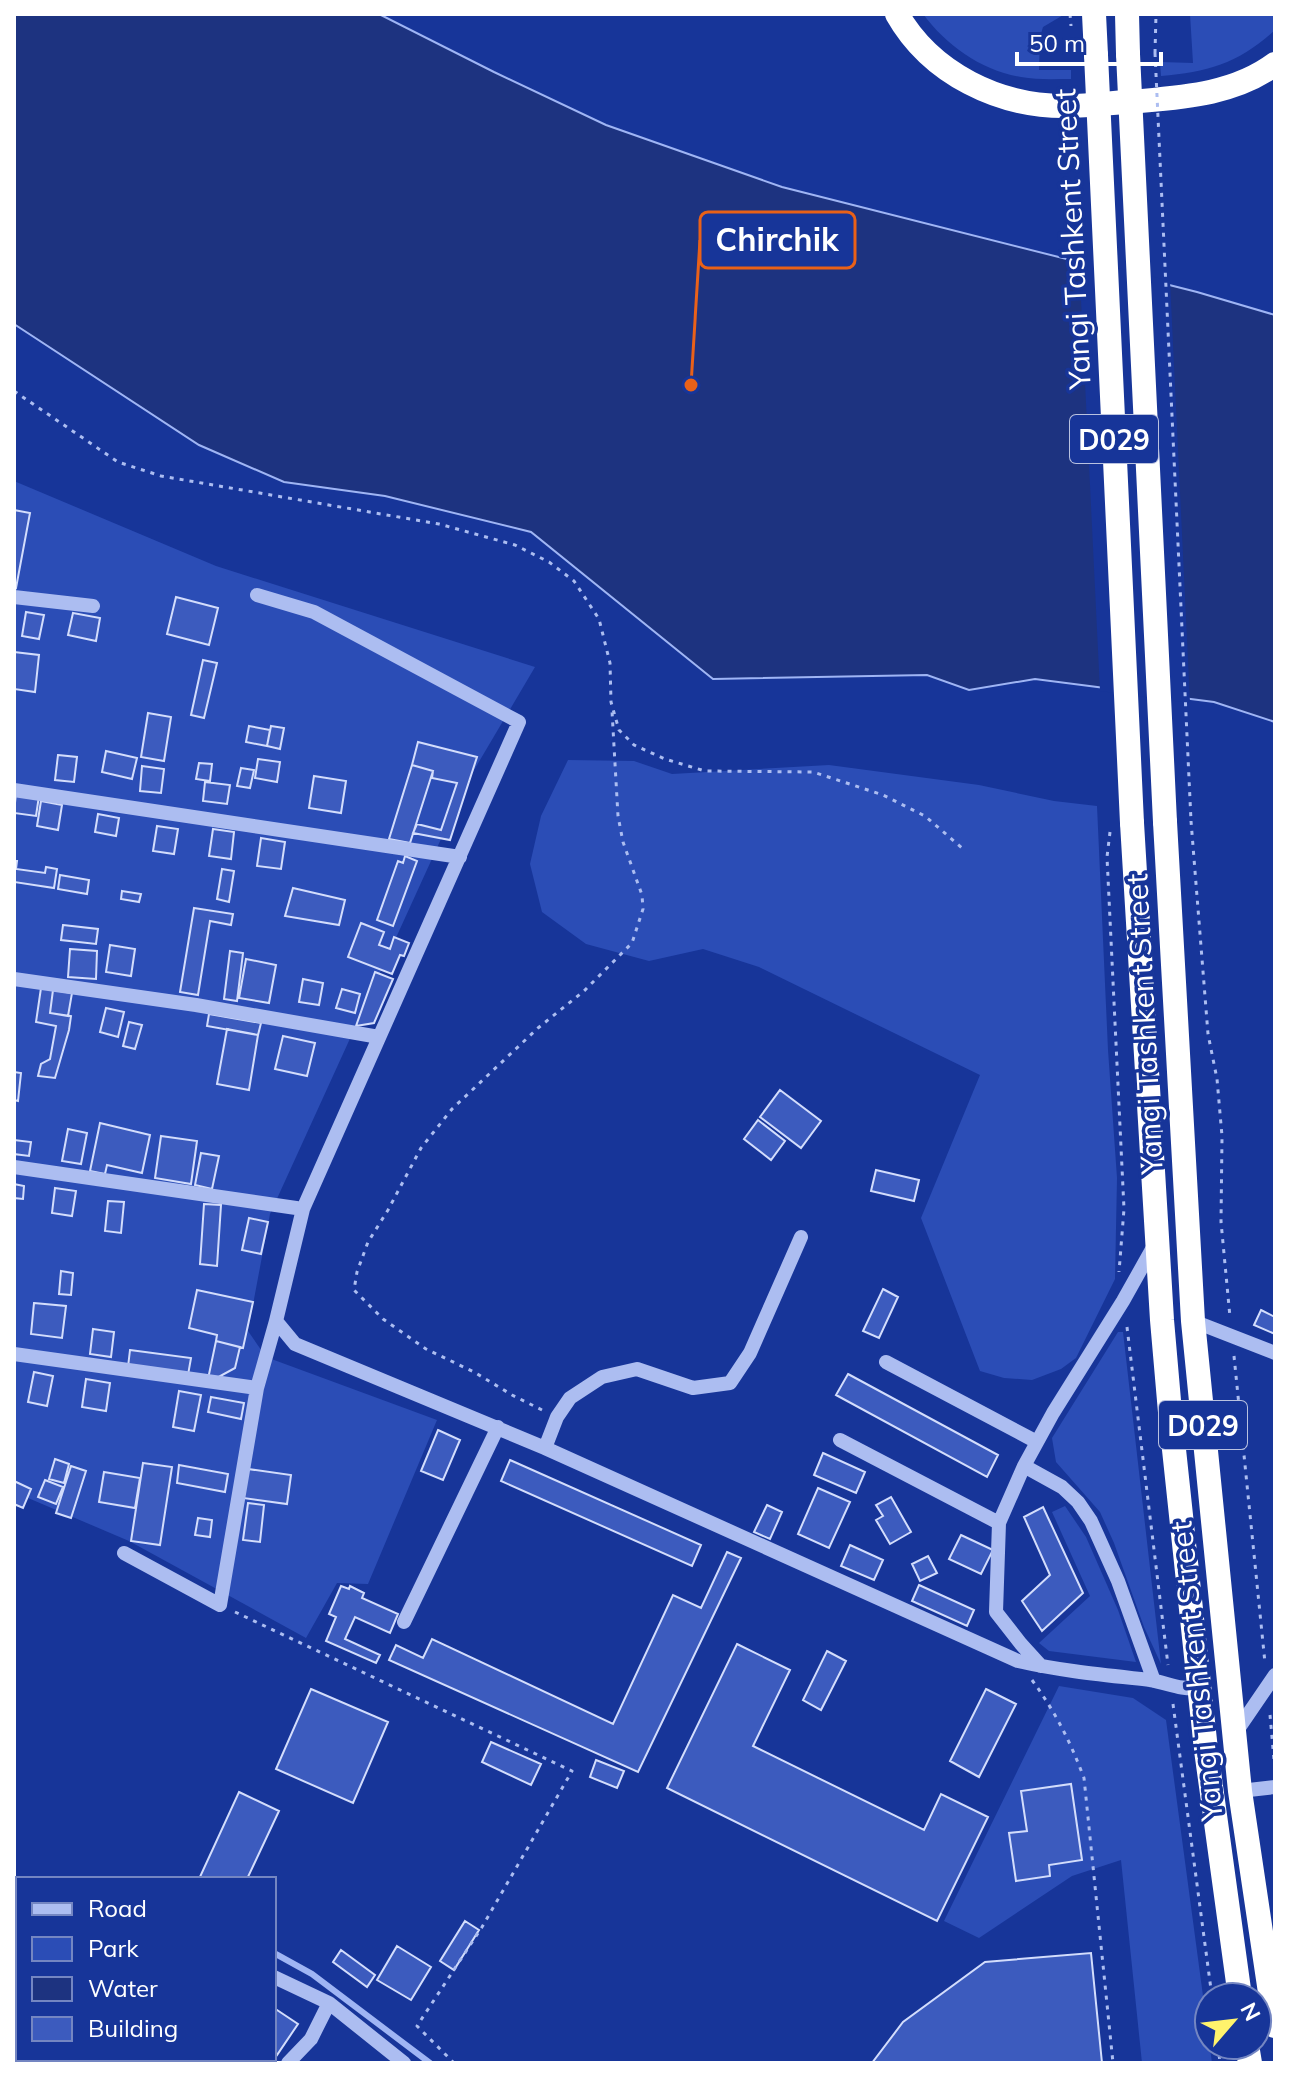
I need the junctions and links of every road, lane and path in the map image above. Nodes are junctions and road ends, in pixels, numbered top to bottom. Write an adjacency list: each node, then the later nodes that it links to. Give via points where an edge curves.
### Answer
1 (897, 14): 5 (highway, via 918,43 958,77 1009,98 1037,103 1066,106 1177,98 1246,81)
2 (1094, 14): 19 (highway, Yangi Tashkent Street / D029, bridge)
3 (1127, 14): 21 (highway, Yangi Tashkent Street / D029, bridge)
4 (1156, 14): 22 (path, bridge, via 1191,821 1222,1136 1221,1222)
5 (1275, 64)
6 (14, 391): 10 (path, via 132,467 439,524 515,545 549,562 574,581 599,619 610,663)
7 (257, 595): 13 (street, via 314,612 519,722)
8 (14, 597): 9 (street)
9 (93, 606)
10 (611, 702): 12 (path, via 619,730 634,745 665,759 705,771 813,772 883,795 925,816); 27 (path, via 618,816 642,895 632,943 452,1109 421,1148 368,1242 354,1290 383,1319 426,1349)
11 (14, 790): 13 (street)
12 (962, 848)
13 (460, 857): 15 (street)
14 (14, 979): 15 (street)
15 (379, 1037): 17 (street)
16 (14, 1167): 17 (street)
17 (303, 1209): 20 (street)
18 (801, 1237): 27 (street, via 750,1353 730,1383 693,1388 637,1369 602,1377 570,1398)
19 (1157, 1240): 30 (street); 42 (highway, Yangi Tashkent Street / D029)
20 (276, 1321): 26 (street); 28 (street, via 295,1344)
21 (1193, 1321): 22 (street); 43 (highway, Yangi Tashkent Street / D029)
22 (1232, 1335): 23 (street); 40 (path)
23 (1275, 1353)
24 (14, 1354): 26 (street)
25 (886, 1362): 30 (street)
26 (257, 1388): 35 (street)
27 (557, 1417): 31 (street)
28 (498, 1427): 31 (street); 36 (street)
29 (840, 1440): 33 (street)
30 (1037, 1442): 32 (street)
31 (545, 1448): 37 (street)
32 (1024, 1466): 33 (street); 39 (street, via 1062,1487 1091,1521)
33 (999, 1523): 38 (street, via 996,1612)
34 (124, 1553): 35 (street)
35 (220, 1605): 54 (path, via 572,1771 482,1927 417,2026)
36 (404, 1622)
37 (1018, 1661): 38 (street); 55 (path, via 1069,1738 1084,1778)
38 (1043, 1667): 39 (street)
39 (1154, 1681): 41 (street)
40 (1271, 1682): 43 (street); 44 (path)
41 (1170, 1685): 42 (street); 48 (path)
42 (1199, 1688): 49 (highway, Yangi Tashkent Street / D029)
43 (1233, 1735): 46 (highway, Yangi Tashkent Street / D029)
44 (1275, 1775)
45 (1275, 1787): 46 (street)
46 (1240, 1791): 51 (highway, Yangi Tashkent Street / D029)
47 (276, 1978): 50 (street)
48 (1210, 1981)
49 (1238, 1981)
50 (329, 2003): 52 (street, via 311,2039); 53 (street)
51 (1275, 2026)
52 (288, 2063)
53 (404, 2063)
54 (454, 2063)
55 (1113, 2063)

